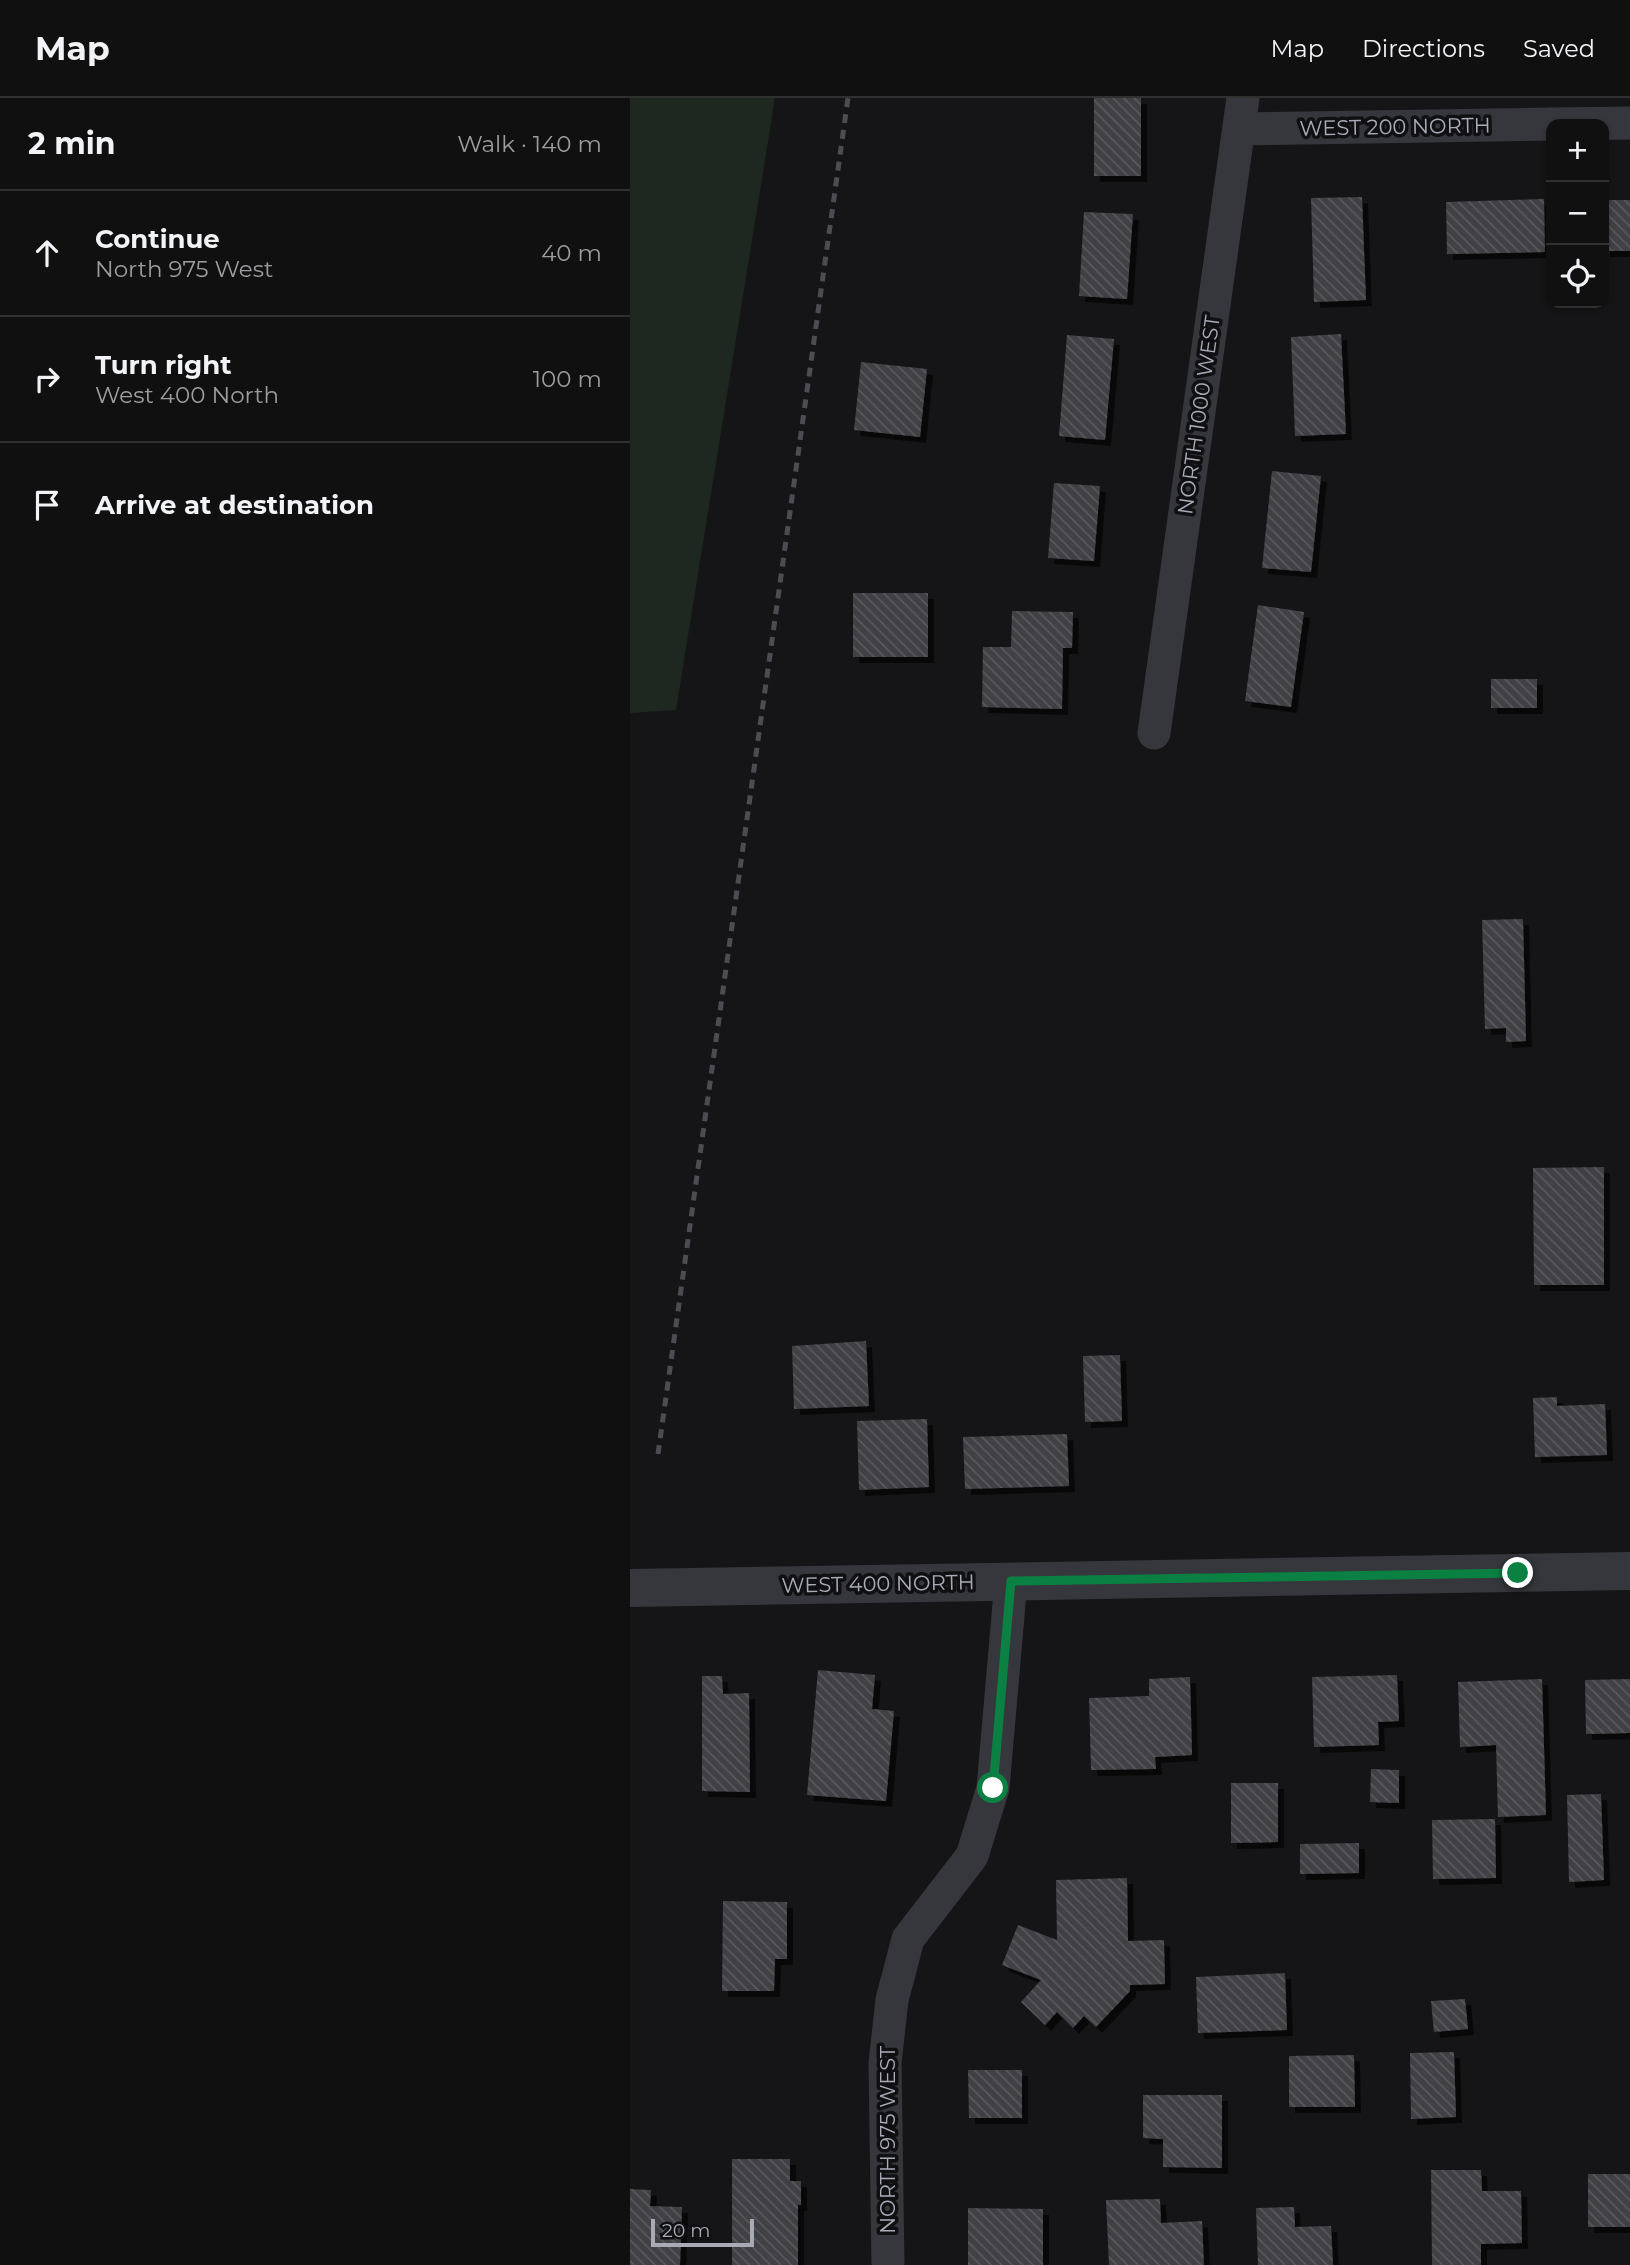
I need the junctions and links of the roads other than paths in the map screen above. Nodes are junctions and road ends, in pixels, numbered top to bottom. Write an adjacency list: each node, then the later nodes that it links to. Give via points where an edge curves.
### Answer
1 (1241, 114): 4 (street, WEST 200 NORTH); 5 (street, NORTH 1000 WEST)
2 (1609, 123): 3 (street, WEST 200 NORTH)
3 (1630, 123)
4 (1546, 124)
5 (1154, 733)
6 (1630, 1571): 7 (street, WEST 400 NORTH)
7 (1011, 1581): 8 (street, WEST 400 NORTH); 9 (street, NORTH 975 WEST, via 993,1788 972,1856 908,1939 892,2000 884,2063)
8 (630, 1588)
9 (888, 2265)

